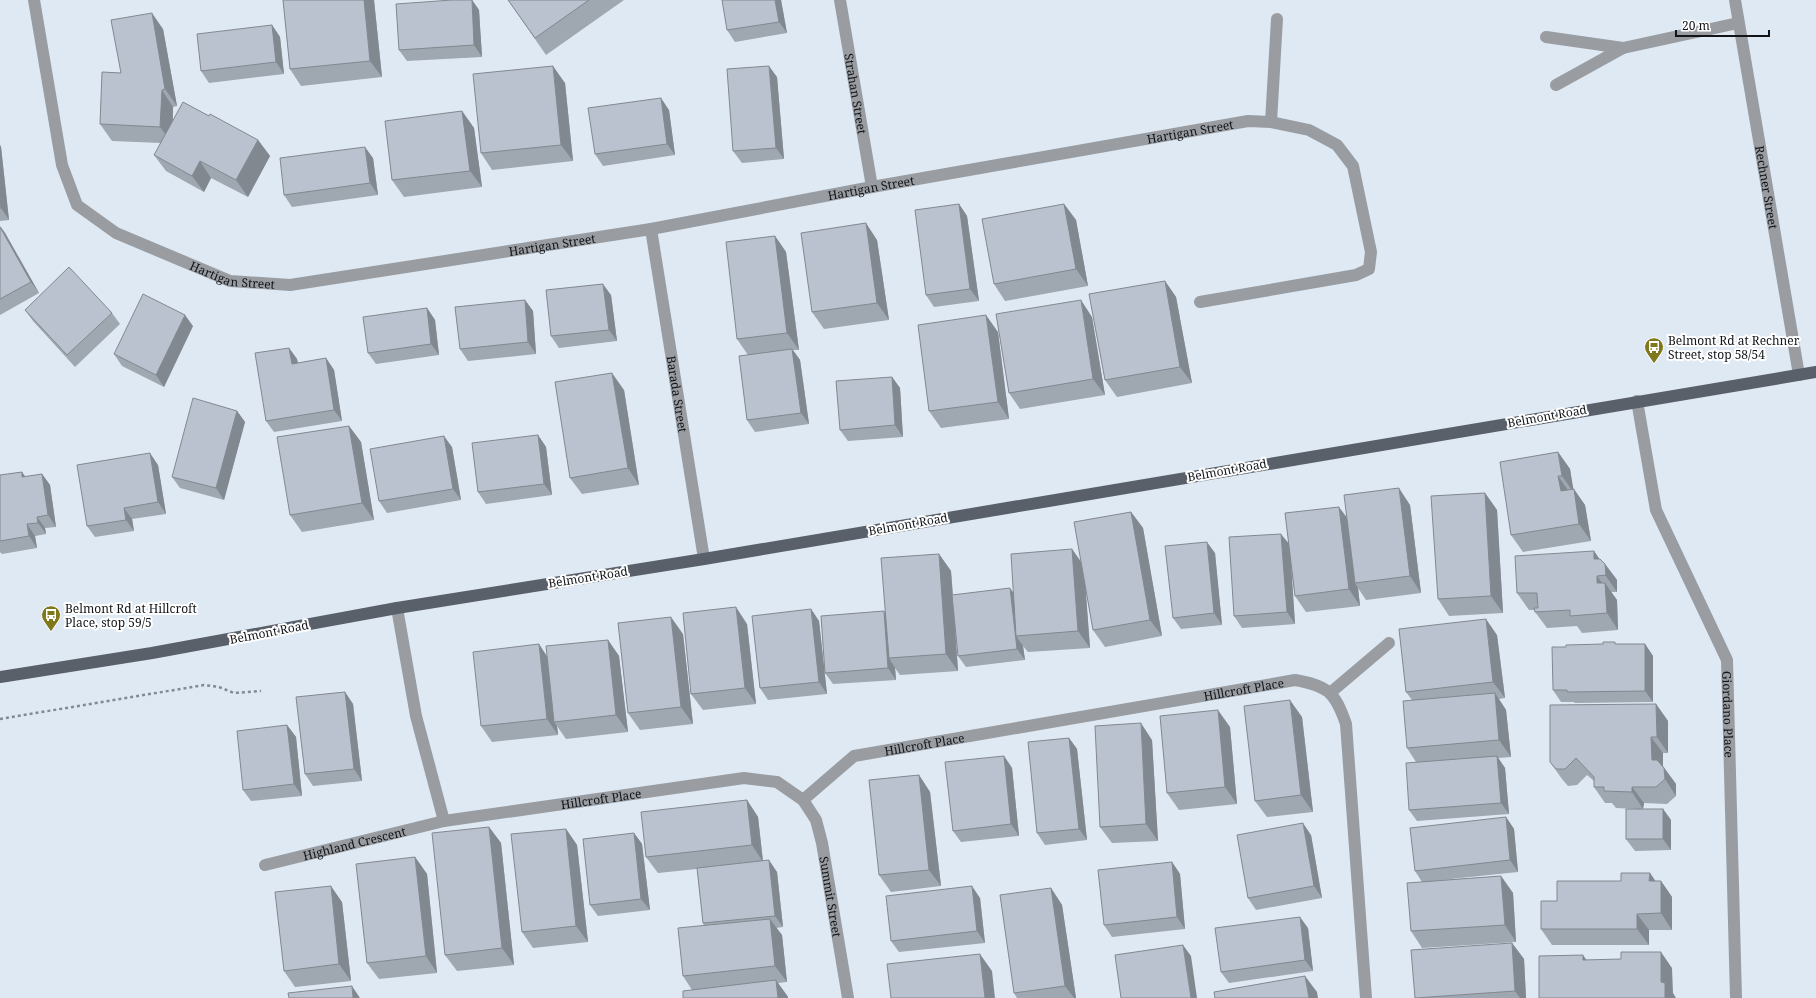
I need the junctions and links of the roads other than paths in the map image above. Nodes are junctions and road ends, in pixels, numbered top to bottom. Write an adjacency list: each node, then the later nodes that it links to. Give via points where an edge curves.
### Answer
1 (34, 0): 11 (street, Hartigan Street, via 62,165 77,205 116,233 230,281 290,285)
2 (840, 0): 10 (street, Strahan Street)
3 (1735, 0): 5 (street, Rechner Street)
4 (1277, 19): 9 (street)
5 (1738, 23): 7 (street); 14 (street, Rechner Street)
6 (1546, 37): 7 (street)
7 (1623, 48): 8 (street)
8 (1556, 85)
9 (1271, 122): 10 (street, Hartigan Street, via 1248,121); 12 (street, Hartigan Street, via 1309,130 1337,145 1353,166 1372,252 1369,269 1356,275)
10 (872, 187): 11 (street, Hartigan Street)
11 (651, 229): 16 (street, Barada Street)
12 (1200, 302)
13 (1816, 372): 14 (main road, Belmont Road)
14 (1799, 375): 15 (main road, Belmont Road)
15 (1637, 401): 16 (main road, Belmont Road); 26 (street, Giordano Place, via 1656,510 1727,660)
16 (704, 559): 17 (main road, Belmont Road)
17 (397, 608): 19 (main road, Belmont Road, via 152,653); 22 (street, via 416,716)
18 (1389, 643): 20 (street)
19 (0, 677)
20 (1330, 693): 21 (street, Hillcroft Place, via 1316,684 1295,680 854,756); 25 (street, Hillcroft Place, via 1339,705 1346,724)
21 (803, 800): 22 (street, Hillcroft Place, via 777,782 744,778); 24 (street, Summit Street, via 816,820 822,842)
22 (444, 821): 23 (street, Highland Crescent)
23 (265, 865)
24 (848, 998)
25 (1366, 998)
26 (1736, 998)

